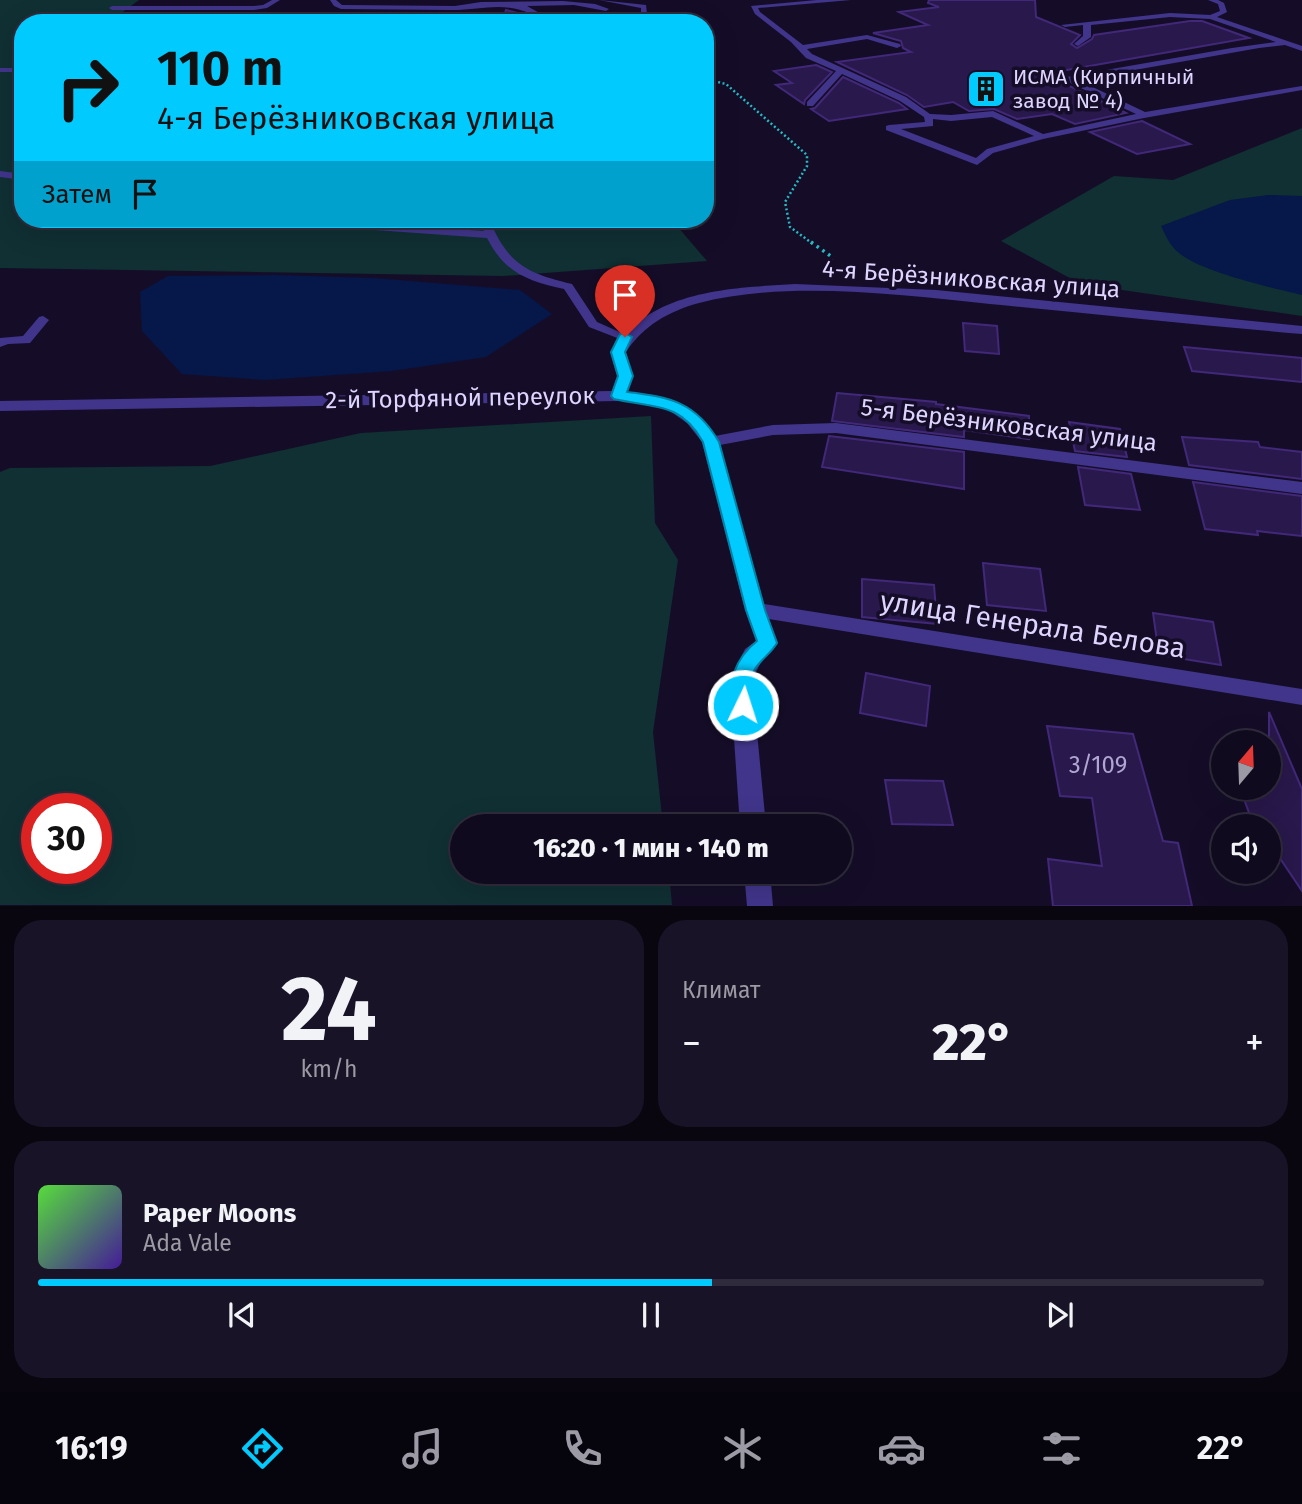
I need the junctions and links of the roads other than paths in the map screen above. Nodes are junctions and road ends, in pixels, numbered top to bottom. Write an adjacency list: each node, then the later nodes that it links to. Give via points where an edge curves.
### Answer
1 (277, 0): 9 (lane, via 254,8)
2 (333, 0): 7 (lane, via 341,7 455,8)
3 (602, 0): 10 (lane); 13 (lane, via 644,6)
4 (848, 0): 20 (lane, via 754,6)
5 (1211, 0): 14 (lane, via 1221,3 1224,12)
6 (549, 1): 8 (lane); 10 (lane, via 588,2)
7 (492, 2): 8 (lane)
8 (519, 5): 11 (lane)
9 (112, 8)
10 (606, 9): 12 (lane)
11 (538, 14)
12 (606, 14)
13 (644, 14)
14 (1211, 16): 15 (lane, via 1170,15); 17 (lane)
15 (1087, 24): 16 (lane); 18 (lane, via 1087,37)
16 (1065, 25)
17 (1286, 43): 21 (lane); 25 (lane, via 1069,79)
18 (1078, 44)
19 (897, 46): 20 (lane, via 867,37)
20 (801, 48): 22 (lane)
21 (1302, 49)
22 (840, 71): 24 (lane); 26 (lane, via 903,99)
23 (1302, 88): 25 (lane)
24 (810, 104)
25 (1144, 115): 27 (lane)
26 (928, 116): 27 (lane, via 993,114); 27 (lane, via 930,124 889,128 977,162 990,151)
27 (1042, 137)
28 (389, 228): 30 (lane)
29 (487, 228): 30 (lane)
30 (489, 235): 33 (lane, via 516,270 568,286 593,324)
31 (43, 320): 34 (lane, via 26,340)
32 (1302, 330): 33 (street, 4-я Берёзниковская улица, via 832,288 723,294 651,317)
33 (625, 337): 35 (street, via 618,352 625,376)
34 (0, 343)
35 (619, 396): 36 (street, 2-й Торфяной переулок); 37 (street, 2-й Торфяной переулок, via 679,408 701,425)
36 (0, 406)
37 (711, 442): 38 (street, 5-я Берёзниковская улица, via 762,430 836,428); 39 (street, 2-й Торфяной переулок)
38 (1302, 488)
39 (755, 610): 40 (street, улица Генерала Белова); 41 (street, 2-й Торфяной переулок, via 767,643 753,655 741,680)
40 (1302, 698)
41 (752, 814)
42 (758, 884): 43 (street)
43 (760, 905)

